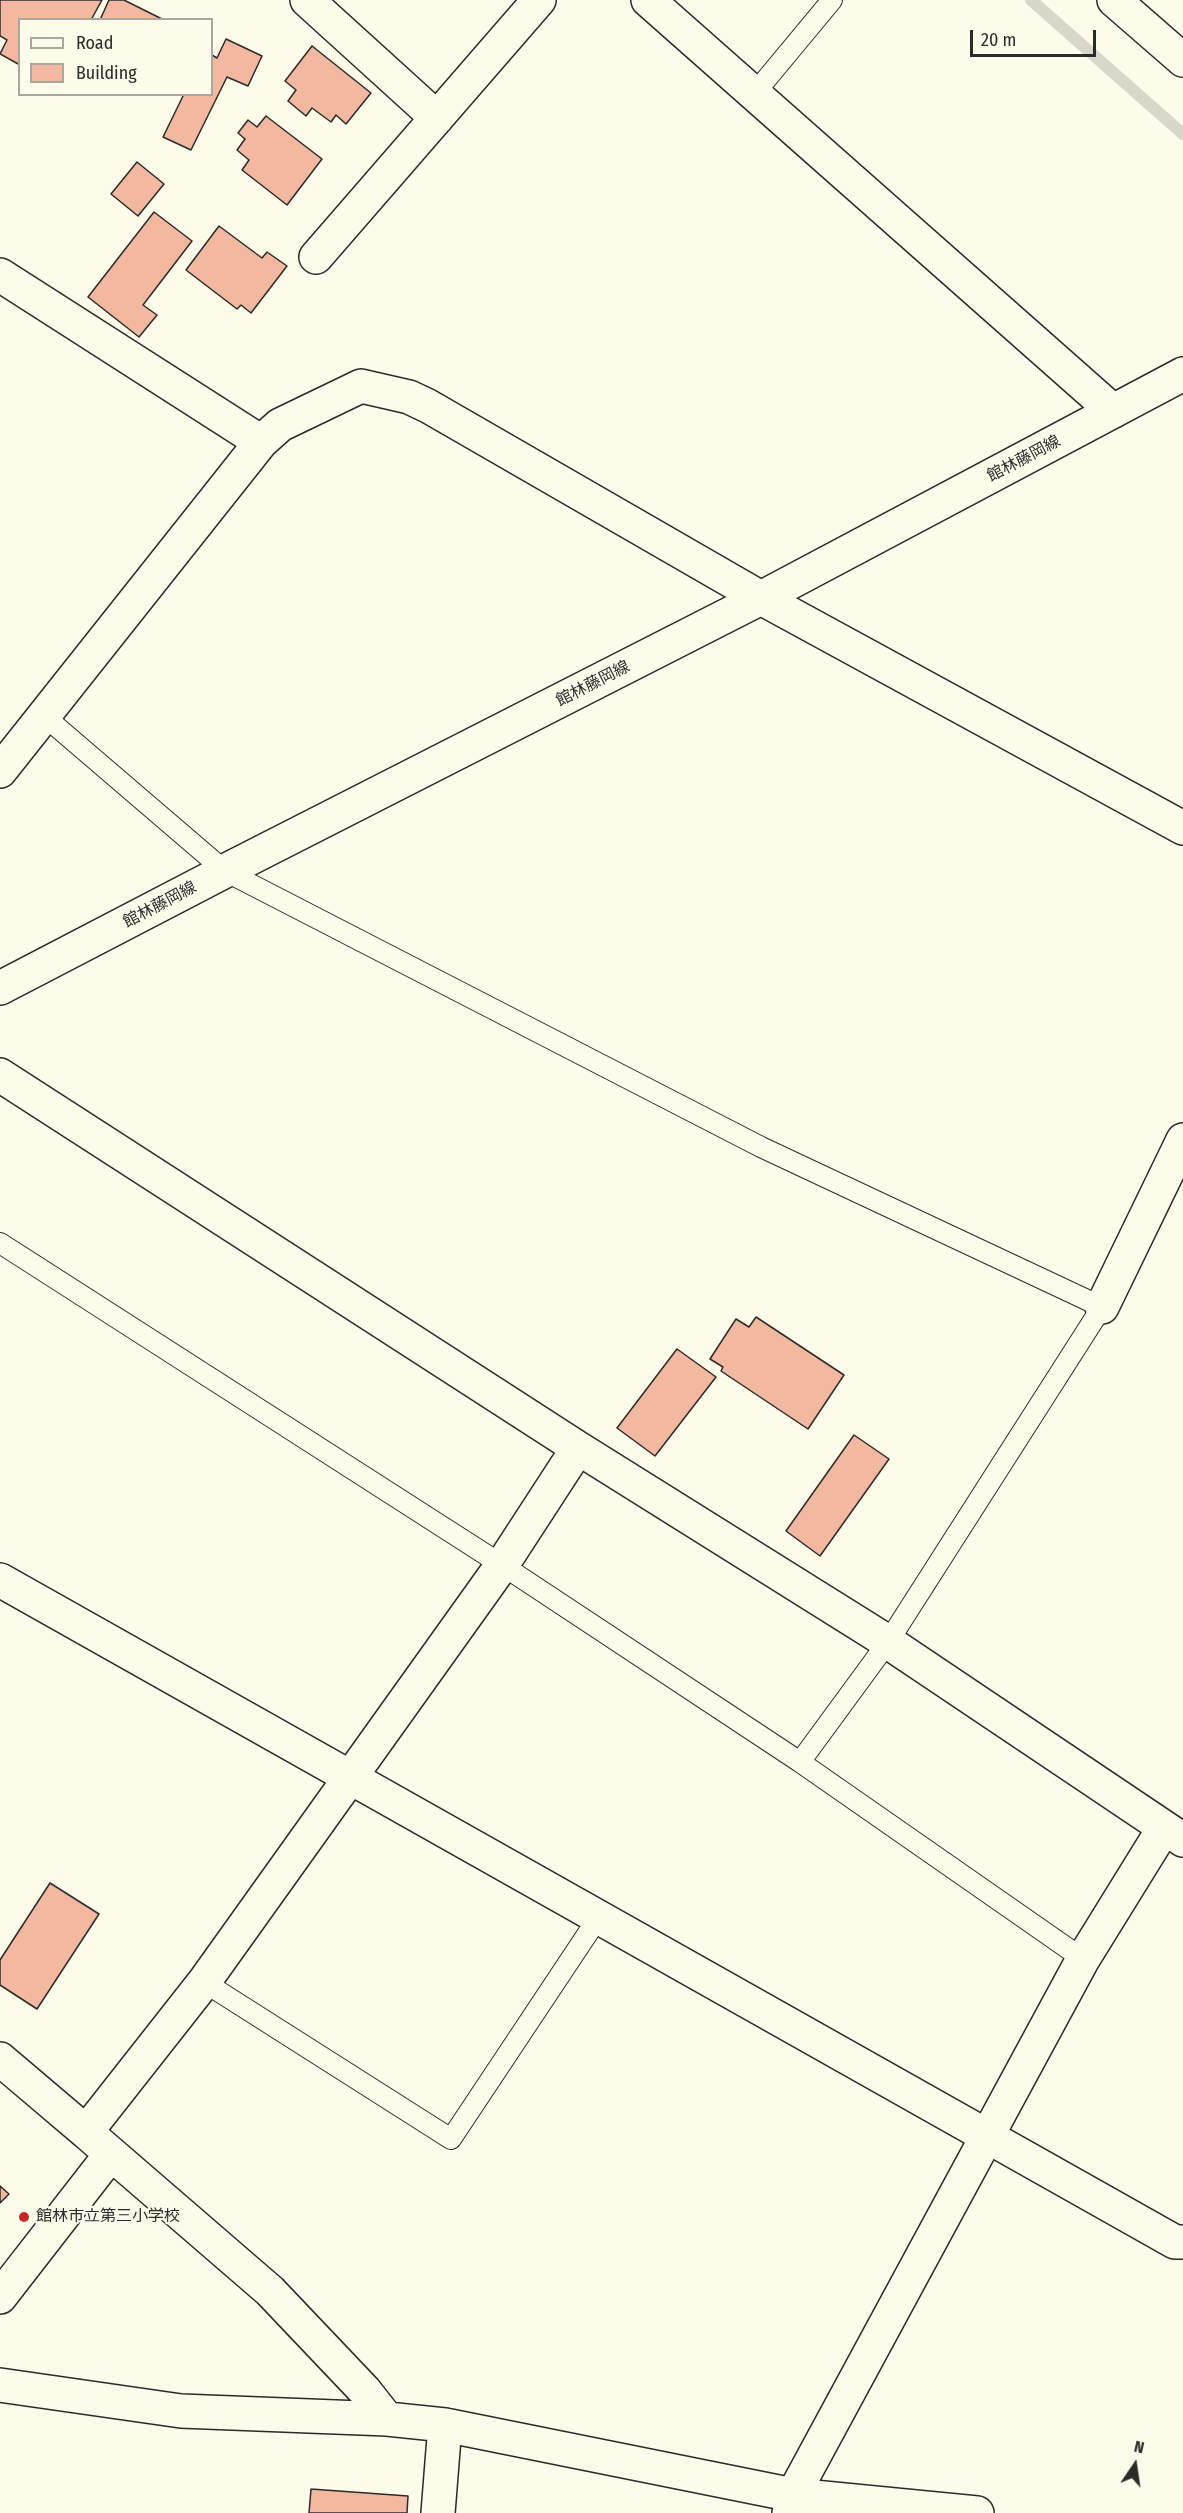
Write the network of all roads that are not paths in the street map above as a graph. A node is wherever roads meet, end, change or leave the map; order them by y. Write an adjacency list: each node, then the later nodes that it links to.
1 (307, 0): 8 (street)
2 (539, 0): 8 (street)
3 (648, 0): 7 (street)
4 (832, 0): 7 (lane)
5 (1114, 0): 6 (street)
6 (1183, 60)
7 (754, 94): 12 (street)
8 (437, 118): 9 (street)
9 (316, 257)
10 (0, 274): 13 (street)
11 (1183, 374): 12 (street, 館林藤岡線)
12 (1113, 411): 14 (street, 館林藤岡線)
13 (261, 442): 14 (street); 15 (street)
14 (761, 598): 17 (street); 18 (street, 館林藤岡線)
15 (43, 715): 16 (street); 18 (lane)
16 (0, 771)
17 (1183, 828)
18 (225, 871): 19 (street, 館林藤岡線); 23 (lane)
19 (0, 988)
20 (0, 1075): 24 (street)
21 (1183, 1140): 23 (street)
22 (0, 1243): 25 (lane)
23 (1102, 1307): 27 (lane)
24 (578, 1448): 25 (street); 27 (street)
25 (502, 1565): 28 (lane); 29 (street)
26 (0, 1580): 29 (street)
27 (888, 1642): 28 (lane); 30 (street)
28 (800, 1762): 32 (lane)
29 (349, 1777): 31 (street); 33 (street)
30 (1174, 1834): 32 (street)
31 (598, 1918): 33 (lane); 36 (street)
32 (1083, 1959): 36 (street)
33 (204, 1982): 35 (street)
34 (0, 2059): 35 (street)
35 (86, 2132): 37 (street)
36 (987, 2135): 38 (street); 43 (street)
37 (111, 2154): 39 (street); 41 (street)
38 (1183, 2242)
39 (0, 2297)
40 (0, 2385): 41 (street)
41 (387, 2419): 42 (street)
42 (446, 2425): 43 (street); 44 (street)
43 (791, 2504): 45 (street)
44 (438, 2513)
45 (977, 2513)

